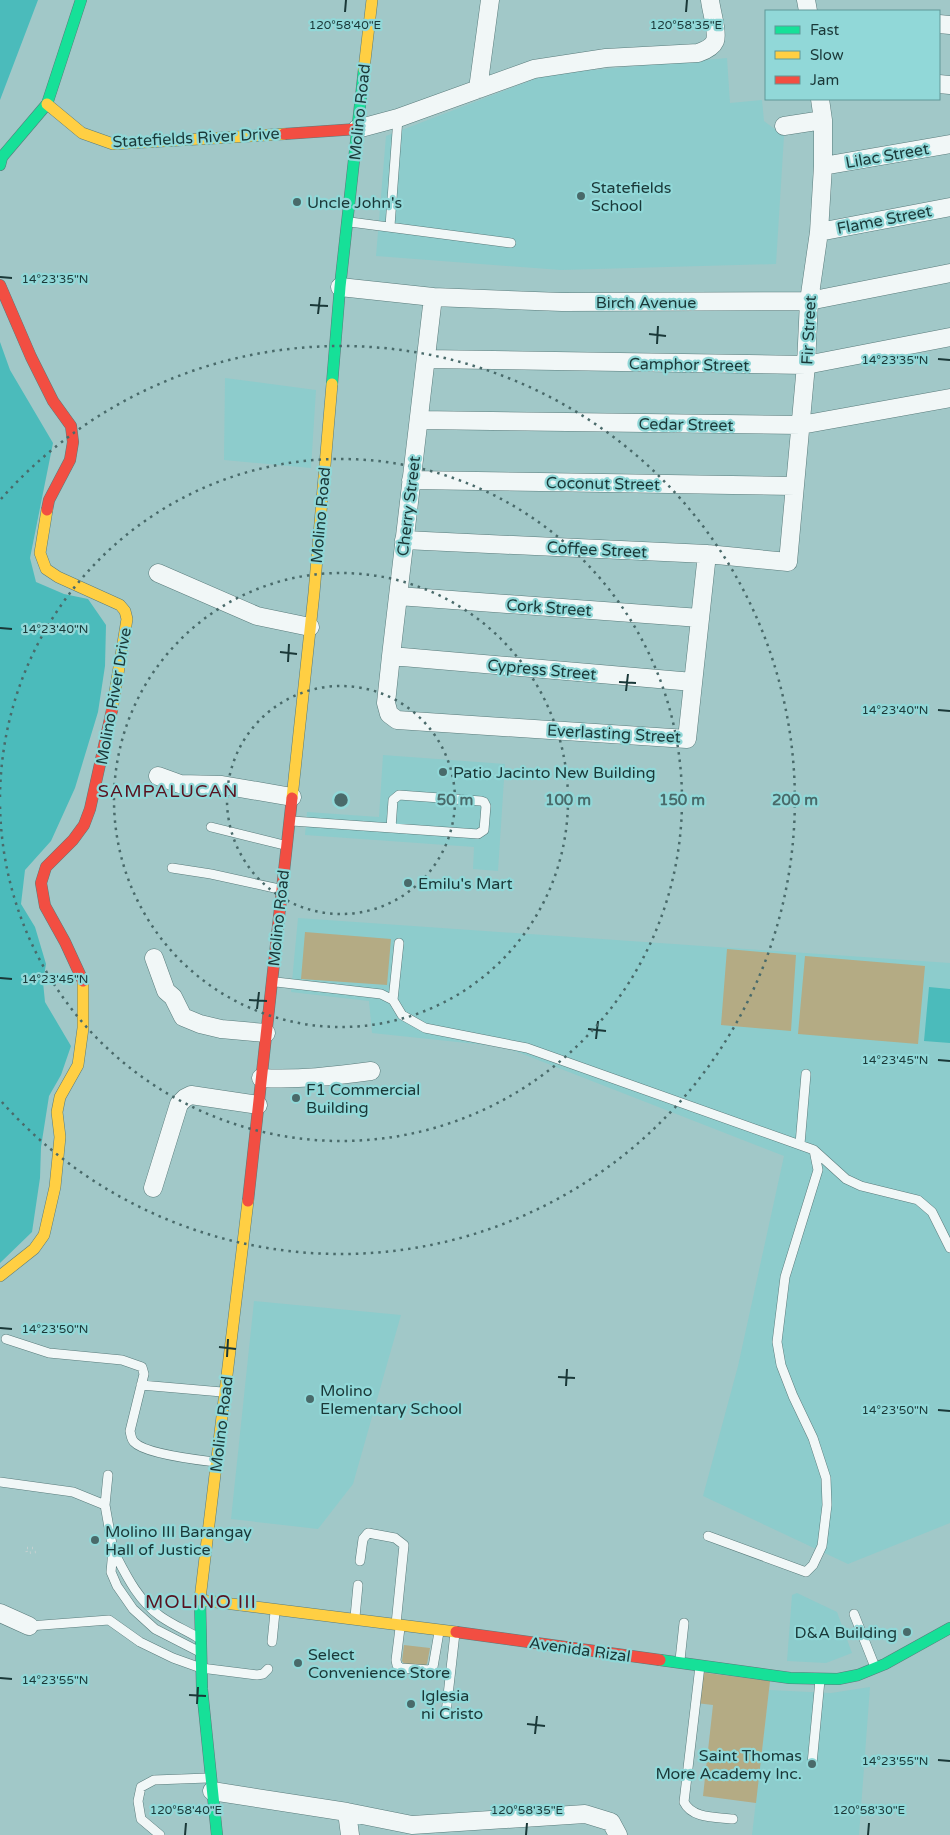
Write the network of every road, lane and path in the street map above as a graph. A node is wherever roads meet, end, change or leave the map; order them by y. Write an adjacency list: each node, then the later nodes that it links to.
1 (81, 0): 7 (main road)
2 (372, 0): 11 (main road, Molino Road)
3 (490, 0): 5 (street)
4 (710, 0): 5 (street)
5 (478, 89): 8 (street)
6 (820, 100): 9 (street, Fir Street)
7 (47, 104): 11 (main road, Statefields River Drive); 13 (main road)
8 (398, 118): 11 (street); 17 (lane)
9 (823, 120): 10 (street); 14 (street, Fir Street)
10 (784, 126)
11 (357, 129): 16 (main road, Molino Road)
12 (950, 144): 14 (street, Lilac Street)
13 (0, 166)
14 (823, 166): 18 (street, Fir Street)
15 (950, 207): 18 (street, Flame Street)
16 (347, 222): 17 (lane); 22 (main road, Molino Road)
17 (390, 226): 19 (lane)
18 (819, 232): 24 (street, Fir Street)
19 (511, 243)
20 (950, 274): 24 (street, Birch Avenue)
21 (0, 284): 64 (main road, Molino River Drive)
22 (340, 287): 23 (street, Birch Avenue); 39 (main road, Molino Road)
23 (433, 297): 24 (street, Birch Avenue); 26 (street, Cherry Street)
24 (809, 301): 27 (street, Fir Street)
25 (950, 337): 27 (street, Camphor Street)
26 (426, 359): 27 (street, Camphor Street); 29 (street, Cherry Street)
27 (806, 365): 30 (street, Fir Street)
28 (950, 398): 30 (street, Cedar Street)
29 (419, 420): 30 (street, Cedar Street); 31 (street, Cherry Street)
30 (801, 425): 32 (street, Fir Street)
31 (411, 480): 32 (street, Coconut Street); 33 (street, Cherry Street)
32 (795, 486): 35 (street, Fir Street)
33 (404, 540): 34 (street, Coffee Street); 37 (street, Cherry Street)
34 (706, 554): 35 (street, Coffee Street); 38 (street, Everlasting Street)
35 (788, 562)
36 (158, 573): 39 (street)
37 (398, 596): 38 (street, Cork Street); 40 (street, Cherry Street)
38 (700, 618): 41 (street, Everlasting Street)
39 (310, 627): 44 (main road, Molino Road)
40 (391, 656): 41 (street, Cypress Street); 42 (street, Cherry Street)
41 (693, 682): 42 (street, Everlasting Street)
42 (388, 714)
43 (158, 776): 44 (street)
44 (292, 797): 45 (main road, Molino Road)
45 (289, 821): 47 (lane); 48 (main road, Molino Road)
46 (211, 827): 48 (lane)
47 (391, 828): 47 (lane)
48 (286, 846): 50 (main road, Molino Road)
49 (172, 868): 50 (lane)
50 (282, 890): 53 (main road, Molino Road)
51 (400, 942): 54 (lane)
52 (154, 958): 55 (street)
53 (272, 982): 54 (lane); 55 (main road, Molino Road)
54 (393, 1000): 60 (lane)
55 (266, 1033): 58 (main road, Molino Road)
56 (371, 1071): 58 (street)
57 (806, 1074): 60 (lane)
58 (261, 1078): 59 (main road, Molino Road)
59 (258, 1105): 62 (street); 67 (main road, Molino Road)
60 (800, 1144): 61 (lane)
61 (814, 1150): 63 (lane); 72 (lane)
62 (153, 1188)
63 (950, 1248)
64 (0, 1276)
65 (6, 1339): 66 (lane)
66 (141, 1385): 67 (lane); 68 (lane)
67 (225, 1392): 68 (main road, Molino Road)
68 (216, 1462): 78 (main road, Molino Road)
69 (108, 1476): 71 (lane)
70 (0, 1482): 71 (lane)
71 (105, 1506): 74 (lane)
72 (708, 1536)
73 (33, 1548): 75 (path)
74 (113, 1550): 89 (lane); 91 (lane)
75 (36, 1552)
76 (360, 1561): 84 (lane)
77 (358, 1585): 82 (lane)
78 (200, 1600): 79 (main road, Avenida Rizal); 89 (main road, Molino Road)
79 (276, 1609): 82 (main road, Avenida Rizal); 90 (lane)
80 (0, 1613): 85 (street)
81 (854, 1614): 95 (lane)
82 (355, 1620): 84 (main road, Avenida Rizal)
83 (684, 1623): 92 (lane)
84 (398, 1625): 87 (main road, Avenida Rizal); 87 (lane)
85 (29, 1626): 94 (lane)
86 (950, 1628): 95 (main road, Avenida Rizal)
87 (439, 1631): 88 (main road, Avenida Rizal)
88 (455, 1633): 92 (main road, Avenida Rizal); 98 (lane)
89 (200, 1638): 91 (main road, Molino Road)
90 (272, 1642)
91 (200, 1652): 94 (main road, Molino Road)
92 (680, 1663): 93 (main road, Avenida Rizal)
93 (700, 1665): 97 (main road, Avenida Rizal); 102 (lane)
94 (201, 1668): 96 (lane); 100 (main road, Molino Road)
95 (875, 1668): 97 (main road, Avenida Rizal)
96 (268, 1669)
97 (820, 1680): 99 (lane)
98 (446, 1713)
99 (812, 1764)
100 (212, 1784): 101 (street); 104 (lane); 105 (main road, Molino Road)
101 (347, 1812): 103 (street); 106 (street)
102 (733, 1819)
103 (614, 1829)
104 (160, 1835)
105 (217, 1835)
106 (350, 1835)

